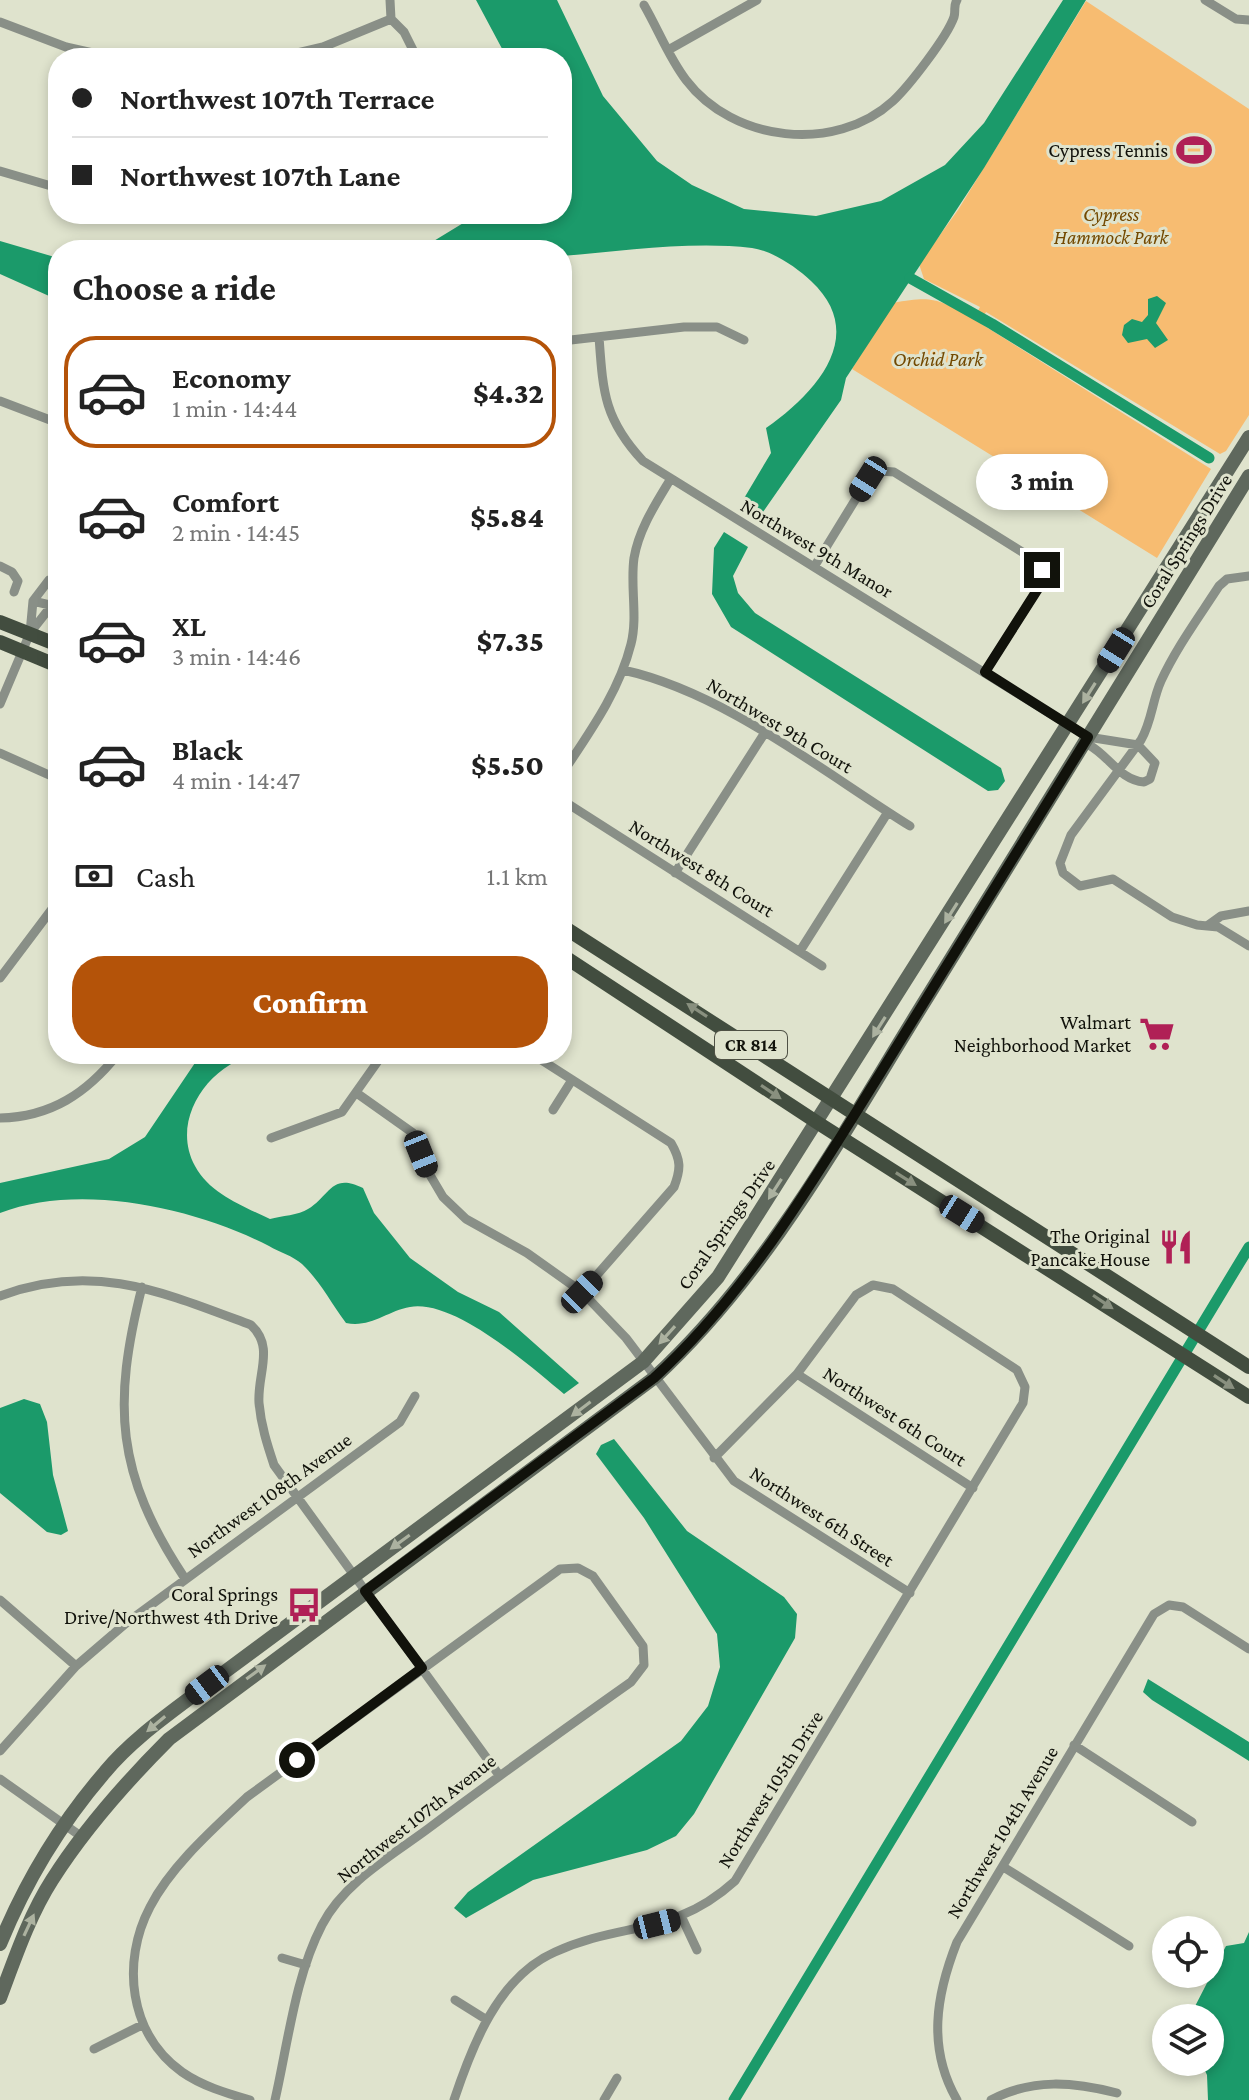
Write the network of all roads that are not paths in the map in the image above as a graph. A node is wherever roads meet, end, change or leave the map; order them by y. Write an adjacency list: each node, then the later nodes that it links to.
1 (390, 0): 6 (street)
2 (757, 0): 12 (street)
3 (1205, 0): 7 (street)
4 (954, 1): 12 (street)
5 (644, 5): 12 (street)
6 (391, 19): 10 (street); 11 (street)
7 (1249, 20)
8 (0, 22): 9 (street)
9 (70, 48)
10 (315, 48)
11 (412, 48)
12 (670, 49)
13 (0, 171): 14 (street)
14 (48, 185)
15 (599, 337): 16 (street); 17 (street); 22 (street, Northwest 9th Manor)
16 (572, 340)
17 (744, 340)
18 (0, 401): 19 (street)
19 (48, 419)
20 (1249, 437): 40 (main road, Coral Springs Drive, one-way to 40)
21 (1249, 476): 42 (main road, Coral Springs Drive)
22 (670, 480): 24 (street, Northwest 9th Manor); 37 (street)
23 (0, 566): 27 (street)
24 (814, 567): 38 (street, Northwest 9th Manor); 38 (street)
25 (1249, 576): 43 (street)
26 (48, 581): 28 (street)
27 (14, 592)
28 (33, 601): 29 (street); 32 (street)
29 (48, 604)
30 (48, 614): 32 (street)
31 (0, 622): 32 (main road)
32 (30, 633): 33 (main road); 35 (street)
33 (48, 641)
34 (0, 642): 35 (main road)
35 (23, 650): 36 (main road); 39 (street)
36 (48, 661)
37 (623, 670): 41 (street, Northwest 9th Court); 45 (street)
38 (985, 672): 40 (street, Northwest 9th Manor)
39 (0, 704)
40 (1069, 725): 42 (street, Northwest 9th Manor); 66 (main road, Coral Springs Drive, one-way to 66)
41 (764, 734): 49 (street, Northwest 9th Court); 51 (street)
42 (1088, 737): 43 (street); 46 (street); 68 (main road, Coral Springs Drive)
43 (1138, 745): 46 (street); 46 (street)
44 (0, 753): 47 (street)
45 (572, 759)
46 (1118, 770): 54 (street)
47 (48, 775)
48 (572, 806): 51 (street, Northwest 8th Court)
49 (888, 812): 50 (street, Northwest 9th Court); 57 (street)
50 (910, 826)
51 (675, 873): 57 (street, Northwest 8th Court)
52 (1249, 911): 54 (street)
53 (48, 914): 60 (street)
54 (1207, 926): 56 (street)
55 (572, 932): 66 (main road, CR 814, one-way to 55)
56 (1249, 946)
57 (800, 951): 59 (street, Northwest 8th Court)
58 (572, 962): 70 (main road, CR 814, one-way to 70)
59 (822, 966)
60 (0, 978)
61 (110, 1064): 69 (street)
62 (377, 1064): 65 (street)
63 (547, 1064): 64 (street)
64 (572, 1080): 67 (street); 74 (street)
65 (358, 1094): 71 (street); 74 (street, Northwest 6th Street)
66 (834, 1098): 68 (main road, CR 814); 70 (main road, Coral Springs Drive)
67 (553, 1110)
68 (855, 1113): 72 (main road, Coral Springs Drive); 77 (main road, CR 814)
69 (0, 1118)
70 (818, 1123): 72 (main road, CR 814); 76 (main road, Coral Springs Drive, one-way to 76)
71 (271, 1138)
72 (840, 1138): 79 (main road, Coral Springs Drive); 81 (main road, CR 814, one-way to 81)
73 (142, 1287): 75 (street); 84 (street); 86 (street)
74 (582, 1292): 76 (street, Northwest 6th Street)
75 (0, 1296)
76 (643, 1362): 79 (street, Northwest 6th Street); 85 (main road, Coral Springs Drive, one-way to 85)
77 (1249, 1367)
78 (797, 1374): 82 (street); 83 (street, Northwest 6th Court); 83 (street, Northwest 105th Drive)
79 (654, 1378): 82 (street, Northwest 6th Street); 87 (main road, Coral Springs Drive)
80 (415, 1396): 84 (street, Northwest 108th Avenue)
81 (1249, 1397)
82 (714, 1458): 88 (street, Northwest 6th Street)
83 (973, 1488): 88 (street, Northwest 105th Drive)
84 (297, 1498): 85 (street); 86 (street, Northwest 108th Avenue)
85 (353, 1576): 87 (street); 98 (main road, Coral Springs Drive, one-way to 98)
86 (184, 1577): 91 (street, Northwest 108th Avenue)
87 (365, 1591): 92 (street); 99 (main road, Coral Springs Drive, one-way to 87)
88 (910, 1593): 101 (street, Northwest 105th Drive)
89 (0, 1600): 91 (street)
90 (1249, 1649): 93 (street, Northwest 104th Avenue)
91 (76, 1666): 94 (street, Northwest 108th Avenue)
92 (422, 1668): 95 (street); 95 (street, Northwest 107th Avenue); 110 (street)
93 (1074, 1745): 97 (street); 100 (street, Northwest 104th Avenue)
94 (0, 1751)
95 (499, 1775): 106 (street, Northwest 107th Avenue)
96 (0, 1779): 98 (street)
97 (1192, 1822)
98 (64, 1825): 99 (street); 102 (main road, Coral Springs Drive)
99 (82, 1837): 107 (main road, Coral Springs Drive, one-way to 99)
100 (1005, 1868): 103 (street); 118 (street, Northwest 104th Avenue)
101 (682, 1918): 104 (street); 109 (street, Northwest 105th Drive)
102 (0, 1944)
103 (1129, 1946)
104 (697, 1950)
105 (282, 1958): 106 (street)
106 (306, 1965): 115 (street, Northwest 107th Avenue)
107 (0, 1998)
108 (455, 2000): 109 (street)
109 (487, 2020): 116 (street, Northwest 105th Drive)
110 (142, 2025): 111 (street); 114 (street)
111 (94, 2049)
112 (617, 2078): 117 (street)
113 (1117, 2093): 119 (street)
114 (250, 2100)
115 (275, 2100)
116 (454, 2100)
117 (604, 2100)
118 (957, 2100)
119 (991, 2100)

